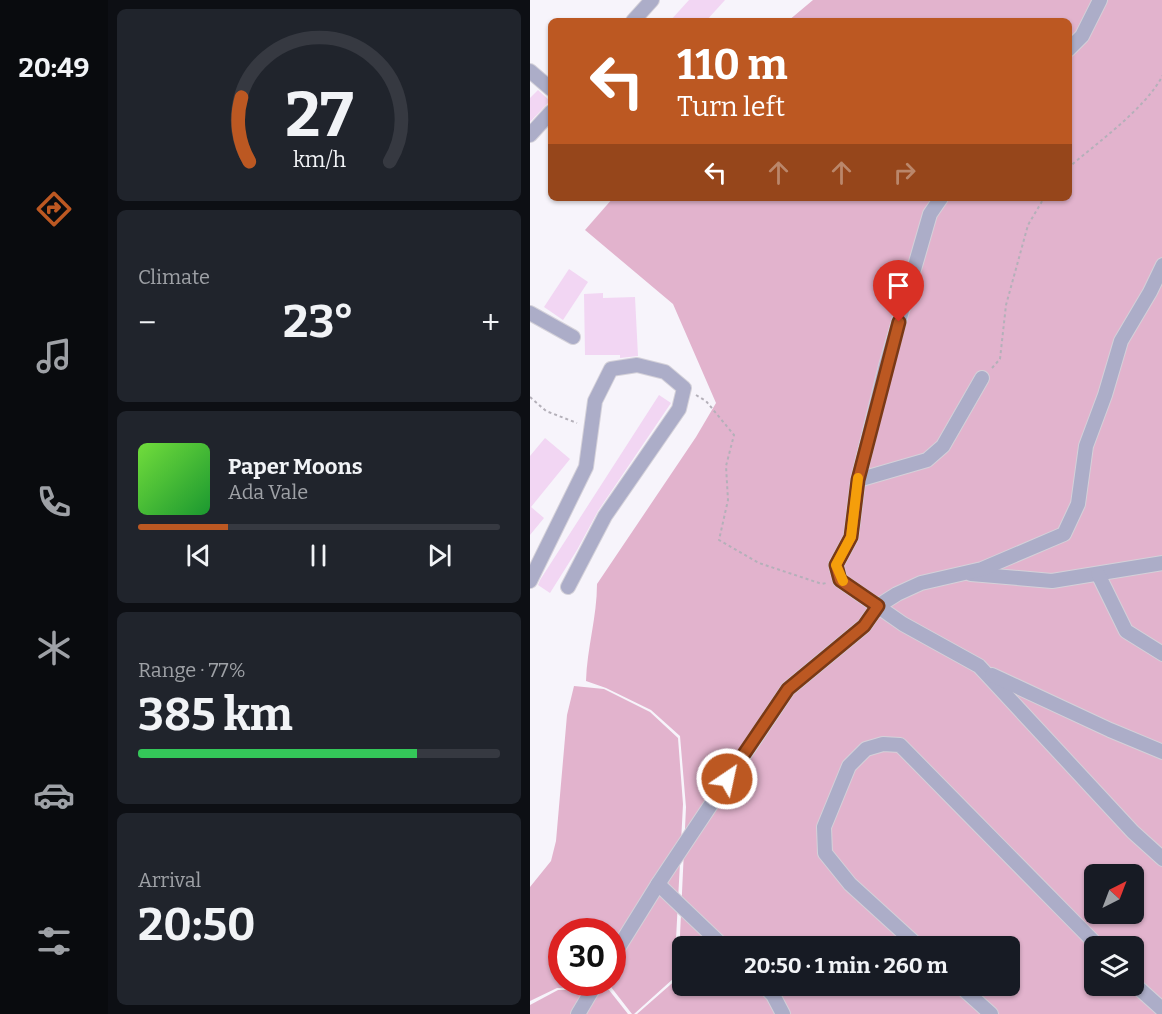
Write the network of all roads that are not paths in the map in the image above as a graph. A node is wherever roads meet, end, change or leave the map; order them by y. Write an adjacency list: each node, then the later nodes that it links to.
1 (652, 0): 3 (street)
2 (1100, 0): 4 (street)
3 (636, 18)
4 (1072, 46)
5 (530, 71): 6 (street)
6 (548, 86)
7 (548, 115): 8 (street)
8 (530, 135)
9 (939, 201): 14 (street)
10 (1163, 265): 16 (street)
11 (530, 313): 12 (street)
12 (573, 337)
13 (982, 378): 14 (street)
14 (858, 480): 20 (street)
15 (1163, 562): 17 (street)
16 (961, 574): 17 (street); 20 (street)
17 (1098, 574): 21 (street)
18 (530, 581): 19 (street)
19 (568, 587)
20 (876, 604): 22 (street); 25 (street)
21 (1163, 654)
22 (984, 671): 23 (street); 24 (street)
23 (1163, 752)
24 (1163, 859)
25 (658, 884): 26 (street); 27 (street)
26 (626, 935)
27 (712, 936)
28 (907, 936): 29 (street)
29 (1088, 936)
30 (1144, 993): 34 (street)
31 (589, 996): 35 (street)
32 (774, 996): 36 (street)
33 (971, 996): 37 (street)
34 (1163, 1010)
35 (578, 1014)
36 (783, 1014)
37 (991, 1014)

